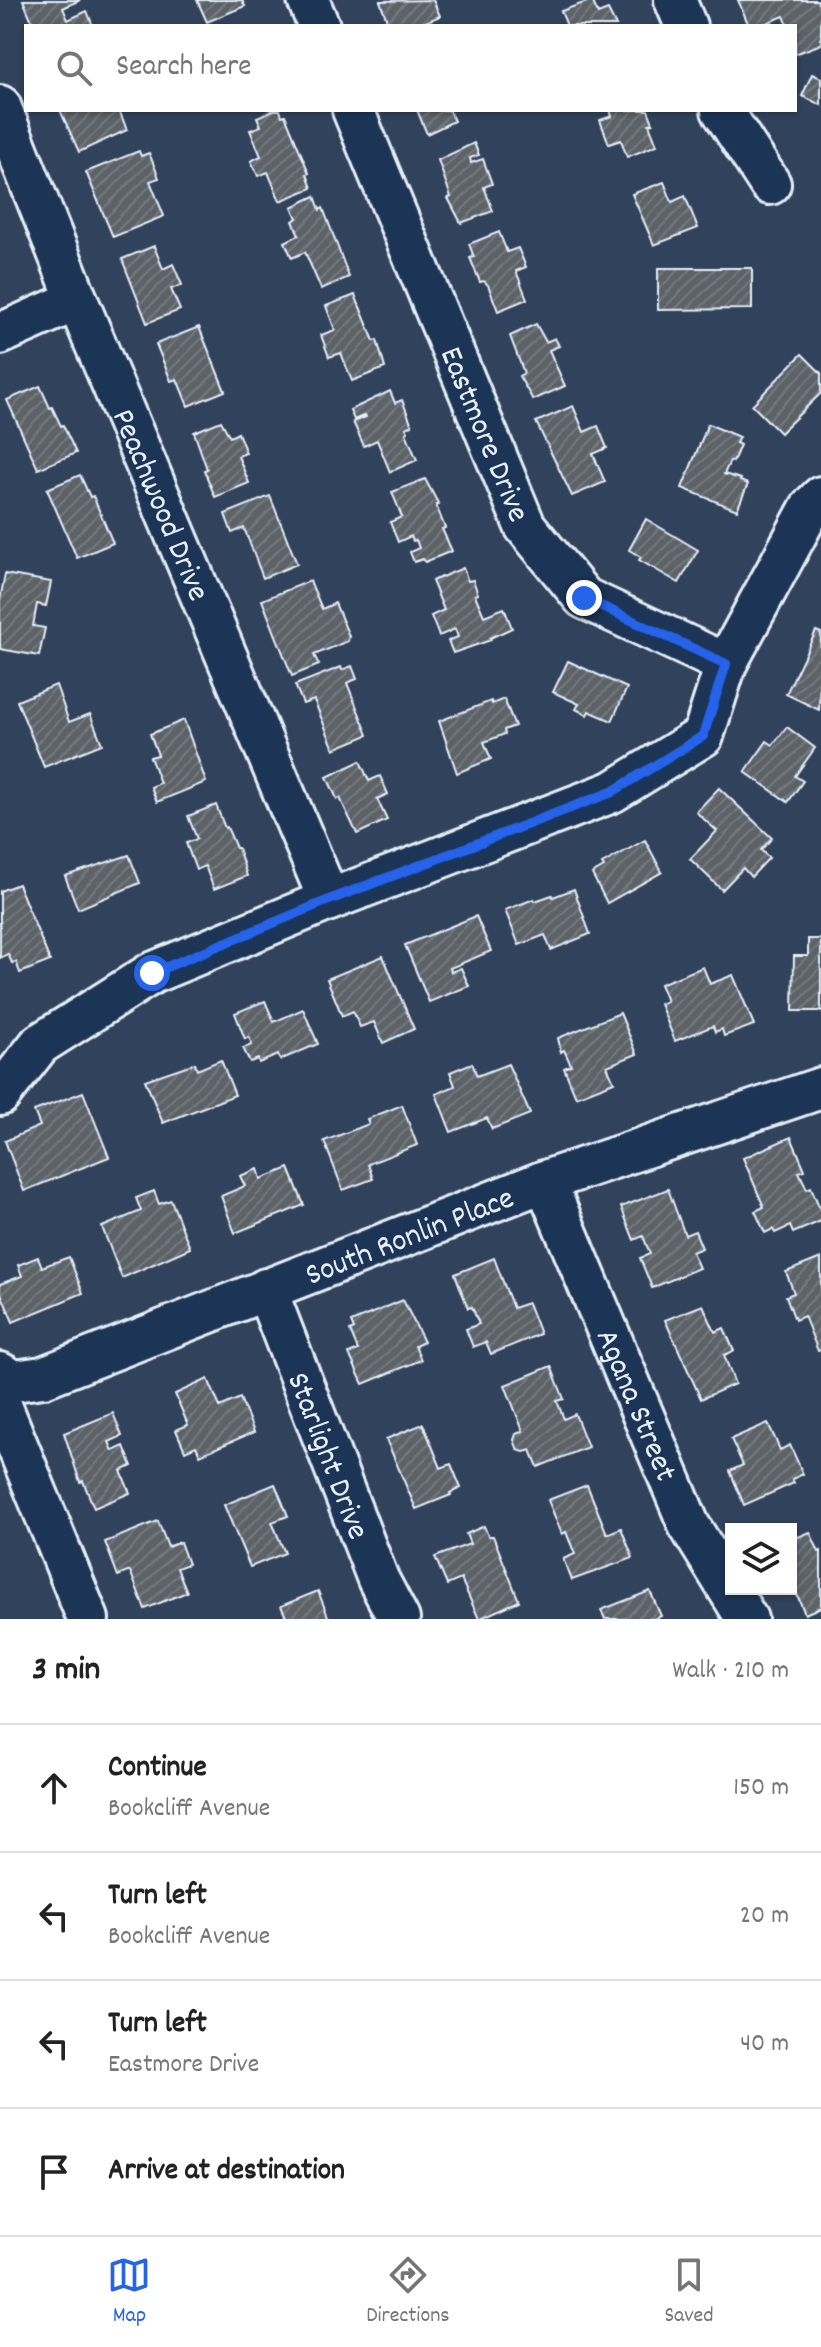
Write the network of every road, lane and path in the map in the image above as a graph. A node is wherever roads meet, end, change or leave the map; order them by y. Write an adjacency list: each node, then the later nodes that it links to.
1 (308, 0): 3 (street)
2 (675, 0): 4 (street)
3 (318, 24)
4 (685, 24)
5 (0, 106): 9 (street, Peachwood Drive)
6 (354, 112): 12 (street, Eastmore Drive)
7 (723, 112): 8 (street)
8 (770, 184)
9 (77, 300): 10 (street); 13 (street, Peachwood Drive)
10 (0, 334)
11 (821, 497): 12 (street)
12 (726, 664): 13 (street)
13 (329, 900): 15 (street)
14 (821, 1088): 16 (street, South Ronlin Place)
15 (0, 1095)
16 (545, 1181): 17 (street, South Ronlin Place); 22 (street, Agana Street)
17 (266, 1289): 18 (street, South Ronlin Place); 21 (street, Starlight Drive)
18 (0, 1373)
19 (0, 1403): 20 (street)
20 (88, 1619)
21 (399, 1619)
22 (747, 1619)

